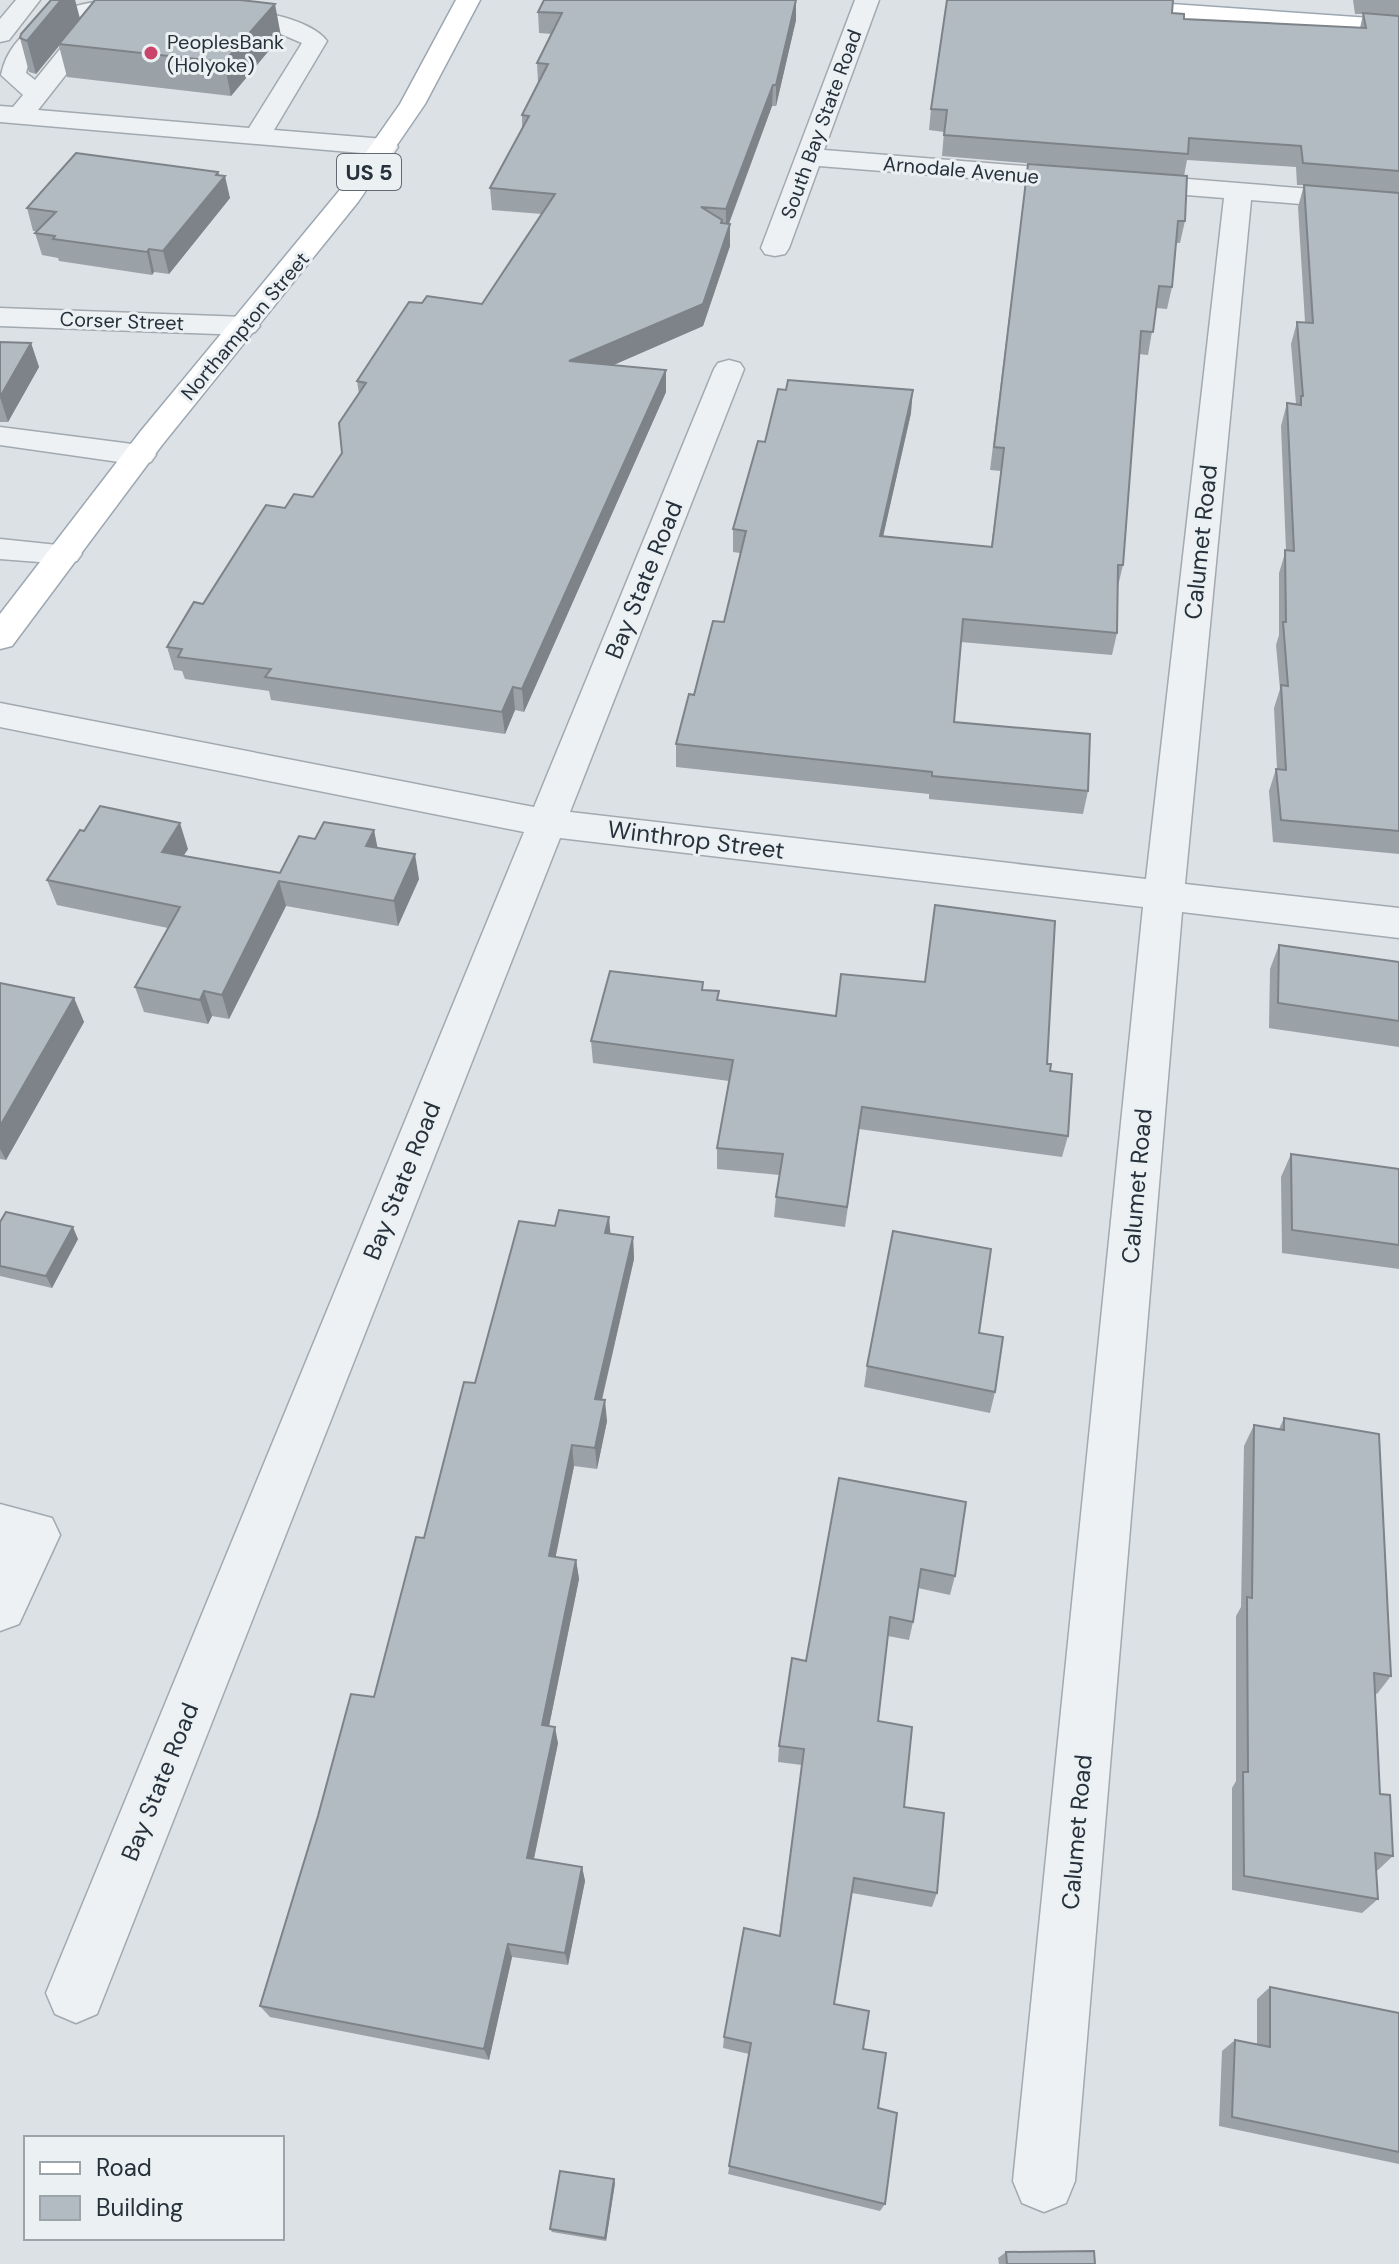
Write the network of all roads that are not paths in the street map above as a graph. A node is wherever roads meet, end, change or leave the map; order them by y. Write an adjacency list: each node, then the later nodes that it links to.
1 (28, 0): 11 (street)
2 (468, 0): 15 (main road, Northampton Street / US 5)
3 (867, 0): 16 (street, South Bay State Road)
4 (1012, 0): 10 (main road)
5 (1338, 0): 6 (main road)
6 (1399, 4)
7 (105, 9): 8 (street); 12 (street); 12 (street)
8 (168, 13)
9 (200, 16): 14 (street)
10 (1399, 27)
11 (0, 35)
12 (37, 94): 13 (street)
13 (10, 115): 14 (street)
14 (257, 136): 15 (street)
15 (385, 147): 21 (main road, Northampton Street / US 5)
16 (810, 157): 17 (street, Arnodale Avenue); 19 (street, South Bay State Road)
17 (1238, 193): 18 (street, Arnodale Avenue); 30 (street, Calumet Road)
18 (1399, 204)
19 (775, 248)
20 (0, 317): 21 (street, Corser Street)
21 (245, 326): 24 (main road, Northampton Street / US 5)
22 (729, 369): 29 (street, Bay State Road)
23 (0, 436): 24 (street)
24 (140, 455): 26 (main road, Northampton Street / US 5)
25 (0, 549): 26 (street)
26 (65, 554): 27 (main road, Northampton Street / US 5)
27 (0, 638)
28 (0, 715): 29 (street, Winthrop Street)
29 (546, 823): 30 (street, Winthrop Street); 34 (street, Bay State Road)
30 (1164, 894): 31 (street, Winthrop Street); 35 (street, Calumet Road)
31 (1399, 923)
32 (0, 1528): 33 (street)
33 (0, 1606)
34 (76, 1993)
35 (1044, 2181)

